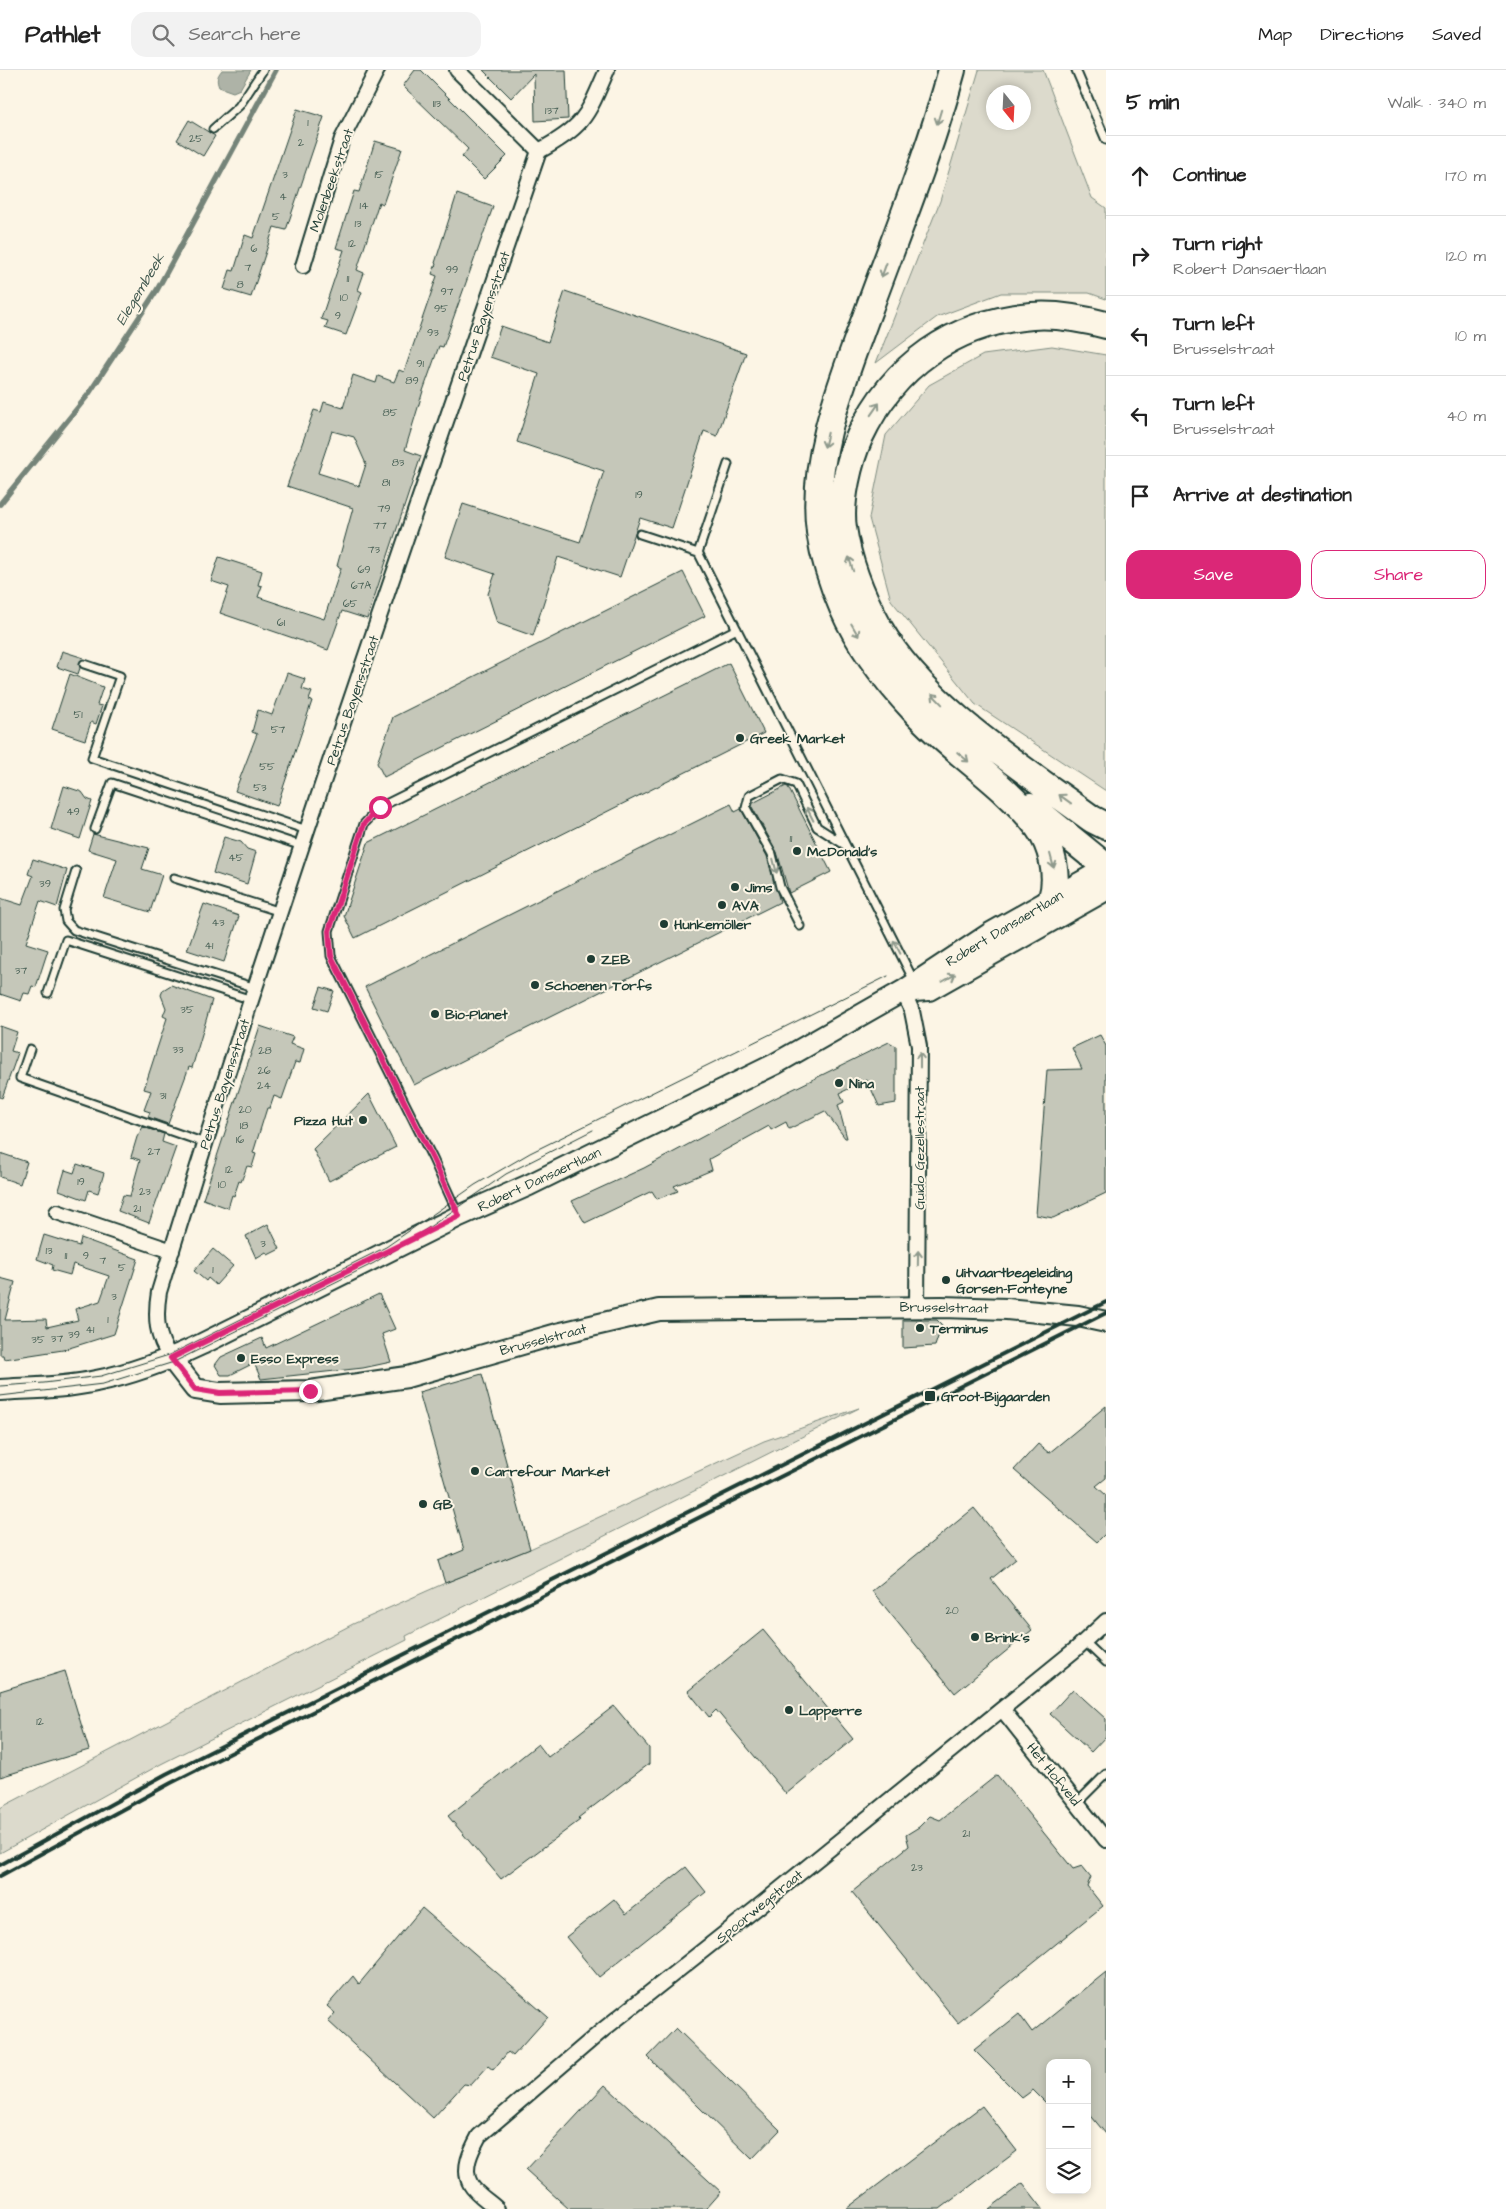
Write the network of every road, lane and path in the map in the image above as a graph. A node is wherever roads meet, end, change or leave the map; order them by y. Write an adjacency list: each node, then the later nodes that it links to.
1 (263, 70): 7 (lane)
2 (377, 70): 10 (street, Molenbeekstraat)
3 (456, 70): 9 (street)
4 (607, 70): 9 (street)
5 (952, 70): 17 (highway, one-way to 17)
6 (1076, 70): 8 (lane)
7 (213, 129)
8 (1106, 140)
9 (539, 151): 20 (street, Petrus Bayensstraat)
10 (303, 266)
11 (1106, 325): 18 (highway, one-way to 11)
12 (728, 464): 14 (lane)
13 (640, 534): 14 (lane)
14 (698, 552): 15 (lane)
15 (737, 629): 21 (lane); 36 (lane)
16 (84, 664): 20 (lane)
17 (1006, 793): 23 (highway); 27 (highway, one-way to 27)
18 (1106, 826)
19 (95, 829): 22 (lane)
20 (307, 830): 22 (street, Petrus Bayensstraat)
21 (845, 845): 29 (lane, one-way to 29); 30 (lane, one-way to 21)
22 (302, 846): 28 (street, Petrus Bayensstraat)
23 (1106, 868): 27 (street, Robert Dansaertlaan)
24 (76, 871): 32 (lane)
25 (174, 878): 28 (lane)
26 (1106, 890): 30 (street, Robert Dansaertlaan, one-way to 26)
27 (1052, 898): 30 (street, Robert Dansaertlaan)
28 (281, 912): 32 (street, Petrus Bayensstraat)
29 (800, 926)
30 (912, 989): 36 (street, Robert Dansaertlaan); 38 (street, Guido Gezellestraat, one-way to 30)
31 (48, 993): 32 (lane)
32 (254, 994): 34 (street, Petrus Bayensstraat)
33 (30, 1049): 34 (lane)
34 (205, 1144): 37 (street, Petrus Bayensstraat)
35 (57, 1212): 37 (street)
36 (459, 1216): 40 (street, Robert Dansaertlaan)
37 (172, 1250): 40 (street, Petrus Bayensstraat)
38 (917, 1306): 39 (street, Brusselstraat); 40 (street, Brusselstraat)
39 (1106, 1322)
40 (171, 1358): 41 (street)
41 (0, 1390)
42 (1106, 1621): 43 (street, Spoorwegstraat)
43 (1084, 1641): 44 (lane); 45 (street, Spoorwegstraat)
44 (1106, 1662)
45 (1002, 1709): 47 (street, Het Hofveld); 49 (street, Spoorwegstraat)
46 (1106, 1774): 47 (lane)
47 (1076, 1803): 48 (street, Het Hofveld)
48 (1106, 1840)
49 (497, 2209)

